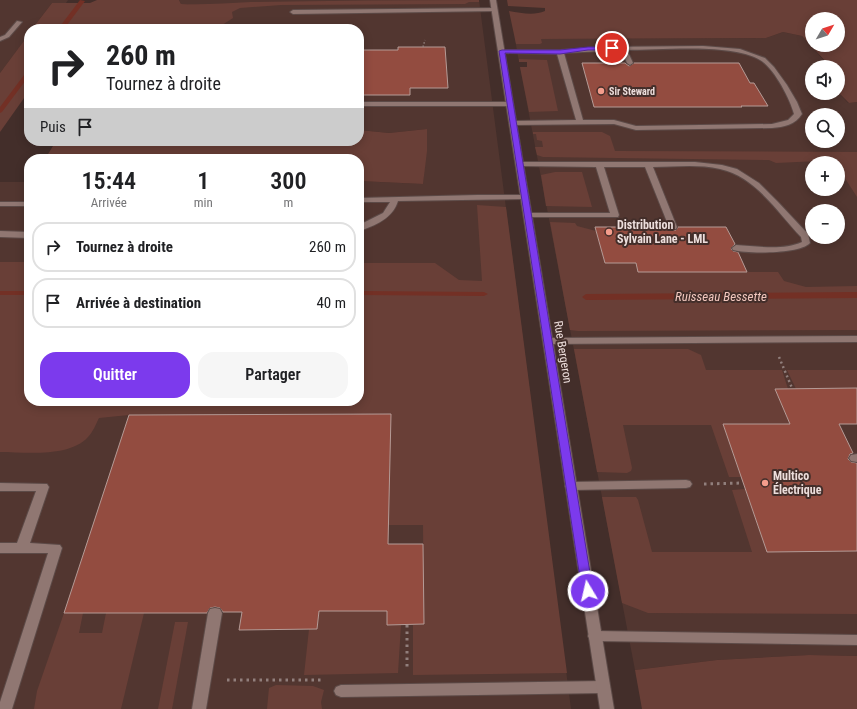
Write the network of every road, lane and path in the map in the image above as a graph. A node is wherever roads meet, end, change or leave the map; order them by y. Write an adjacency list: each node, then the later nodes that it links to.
1 (493, 0): 2 (street, Rue Bergeron)
2 (495, 10): 3 (street); 9 (street, Rue Bergeron)
3 (293, 12)
4 (19, 22): 5 (street)
5 (0, 39)
6 (425, 40): 7 (path)
7 (423, 47)
8 (624, 48): 10 (street); 11 (street); 15 (street)
9 (502, 51): 10 (street); 13 (street, Rue Bergeron)
10 (560, 52): 15 (street)
11 (630, 63)
12 (364, 104): 13 (street)
13 (510, 104): 14 (street, Rue Bergeron)
14 (513, 122): 15 (street); 16 (street, Rue Bergeron)
15 (580, 122)
16 (520, 164): 17 (street); 19 (street, Rue Bergeron)
17 (599, 165): 18 (street); 24 (street)
18 (648, 165): 26 (street); 29 (street)
19 (525, 197): 20 (street); 24 (street, Rue Bergeron)
20 (395, 199): 21 (street); 25 (street)
21 (364, 200)
22 (0, 204): 23 (street)
23 (24, 204)
24 (528, 215): 31 (street, Rue Bergeron)
25 (364, 226)
26 (673, 227)
27 (0, 234): 28 (street)
28 (24, 235)
29 (736, 248)
30 (857, 339): 31 (street)
31 (549, 341): 36 (street, Rue Bergeron)
32 (785, 371): 33 (path)
33 (792, 388)
34 (743, 482): 35 (path)
35 (686, 484): 36 (street)
36 (571, 486): 42 (street, Rue Bergeron)
37 (0, 488): 39 (street)
38 (0, 548): 39 (street)
39 (22, 548): 48 (street)
40 (215, 613): 45 (street)
41 (407, 625): 44 (path)
42 (595, 636): 43 (street); 46 (street, Rue Bergeron)
43 (857, 640)
44 (407, 675)
45 (203, 680): 47 (path); 49 (street)
46 (603, 687): 47 (street); 50 (street, Rue Bergeron)
47 (342, 691)
48 (4, 709)
49 (199, 709)
50 (606, 709)

